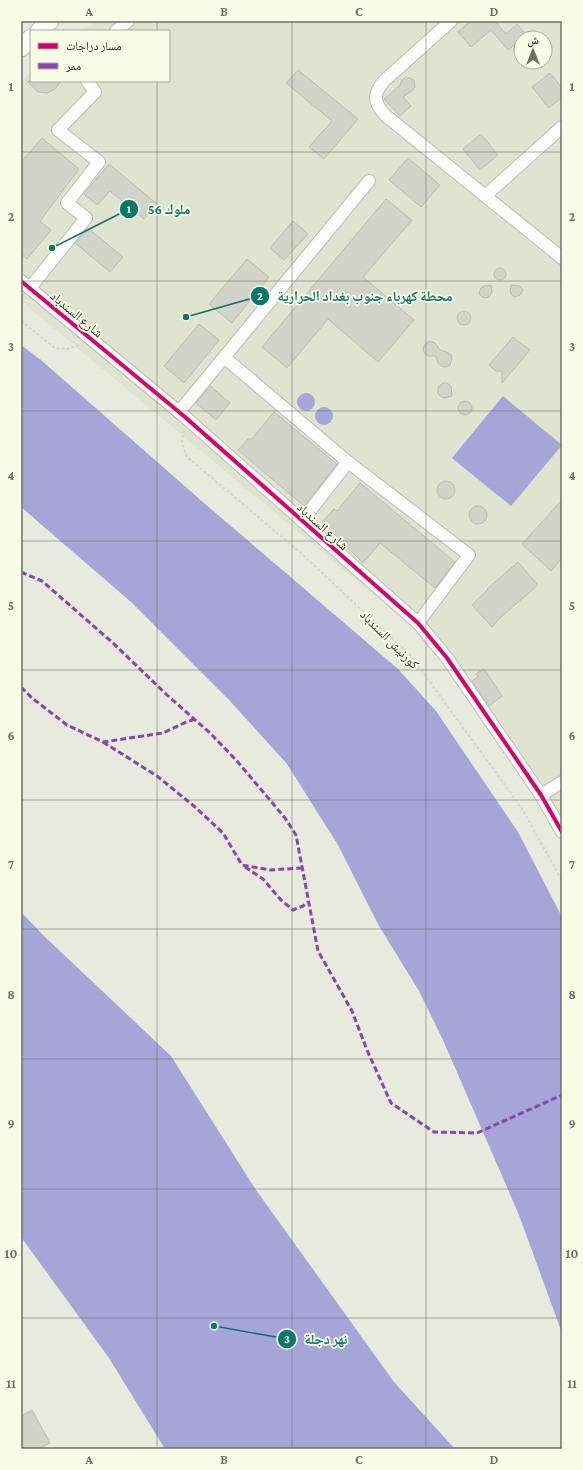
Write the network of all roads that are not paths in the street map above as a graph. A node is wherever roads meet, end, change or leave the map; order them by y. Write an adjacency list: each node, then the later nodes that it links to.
1 (50, 21): 4 (highway)
2 (128, 21): 5 (street)
3 (451, 21): 11 (street)
4 (40, 30)
5 (117, 30)
6 (30, 39): 7 (highway)
7 (21, 48)
8 (88, 82): 13 (street)
9 (562, 126): 11 (street)
10 (369, 181): 14 (street)
11 (485, 196): 12 (street)
12 (562, 258)
13 (25, 284): 15 (street, شارع السندباد)
14 (225, 358): 15 (street); 16 (street)
15 (182, 415): 17 (street, شارع السندباد)
16 (348, 462): 17 (street); 18 (street)
17 (302, 521): 18 (street, شارع السندباد)
18 (418, 623): 20 (street, شارع السندباد)
19 (562, 782): 20 (street)
20 (541, 795): 21 (street, شارع السندباد)
21 (562, 832)

